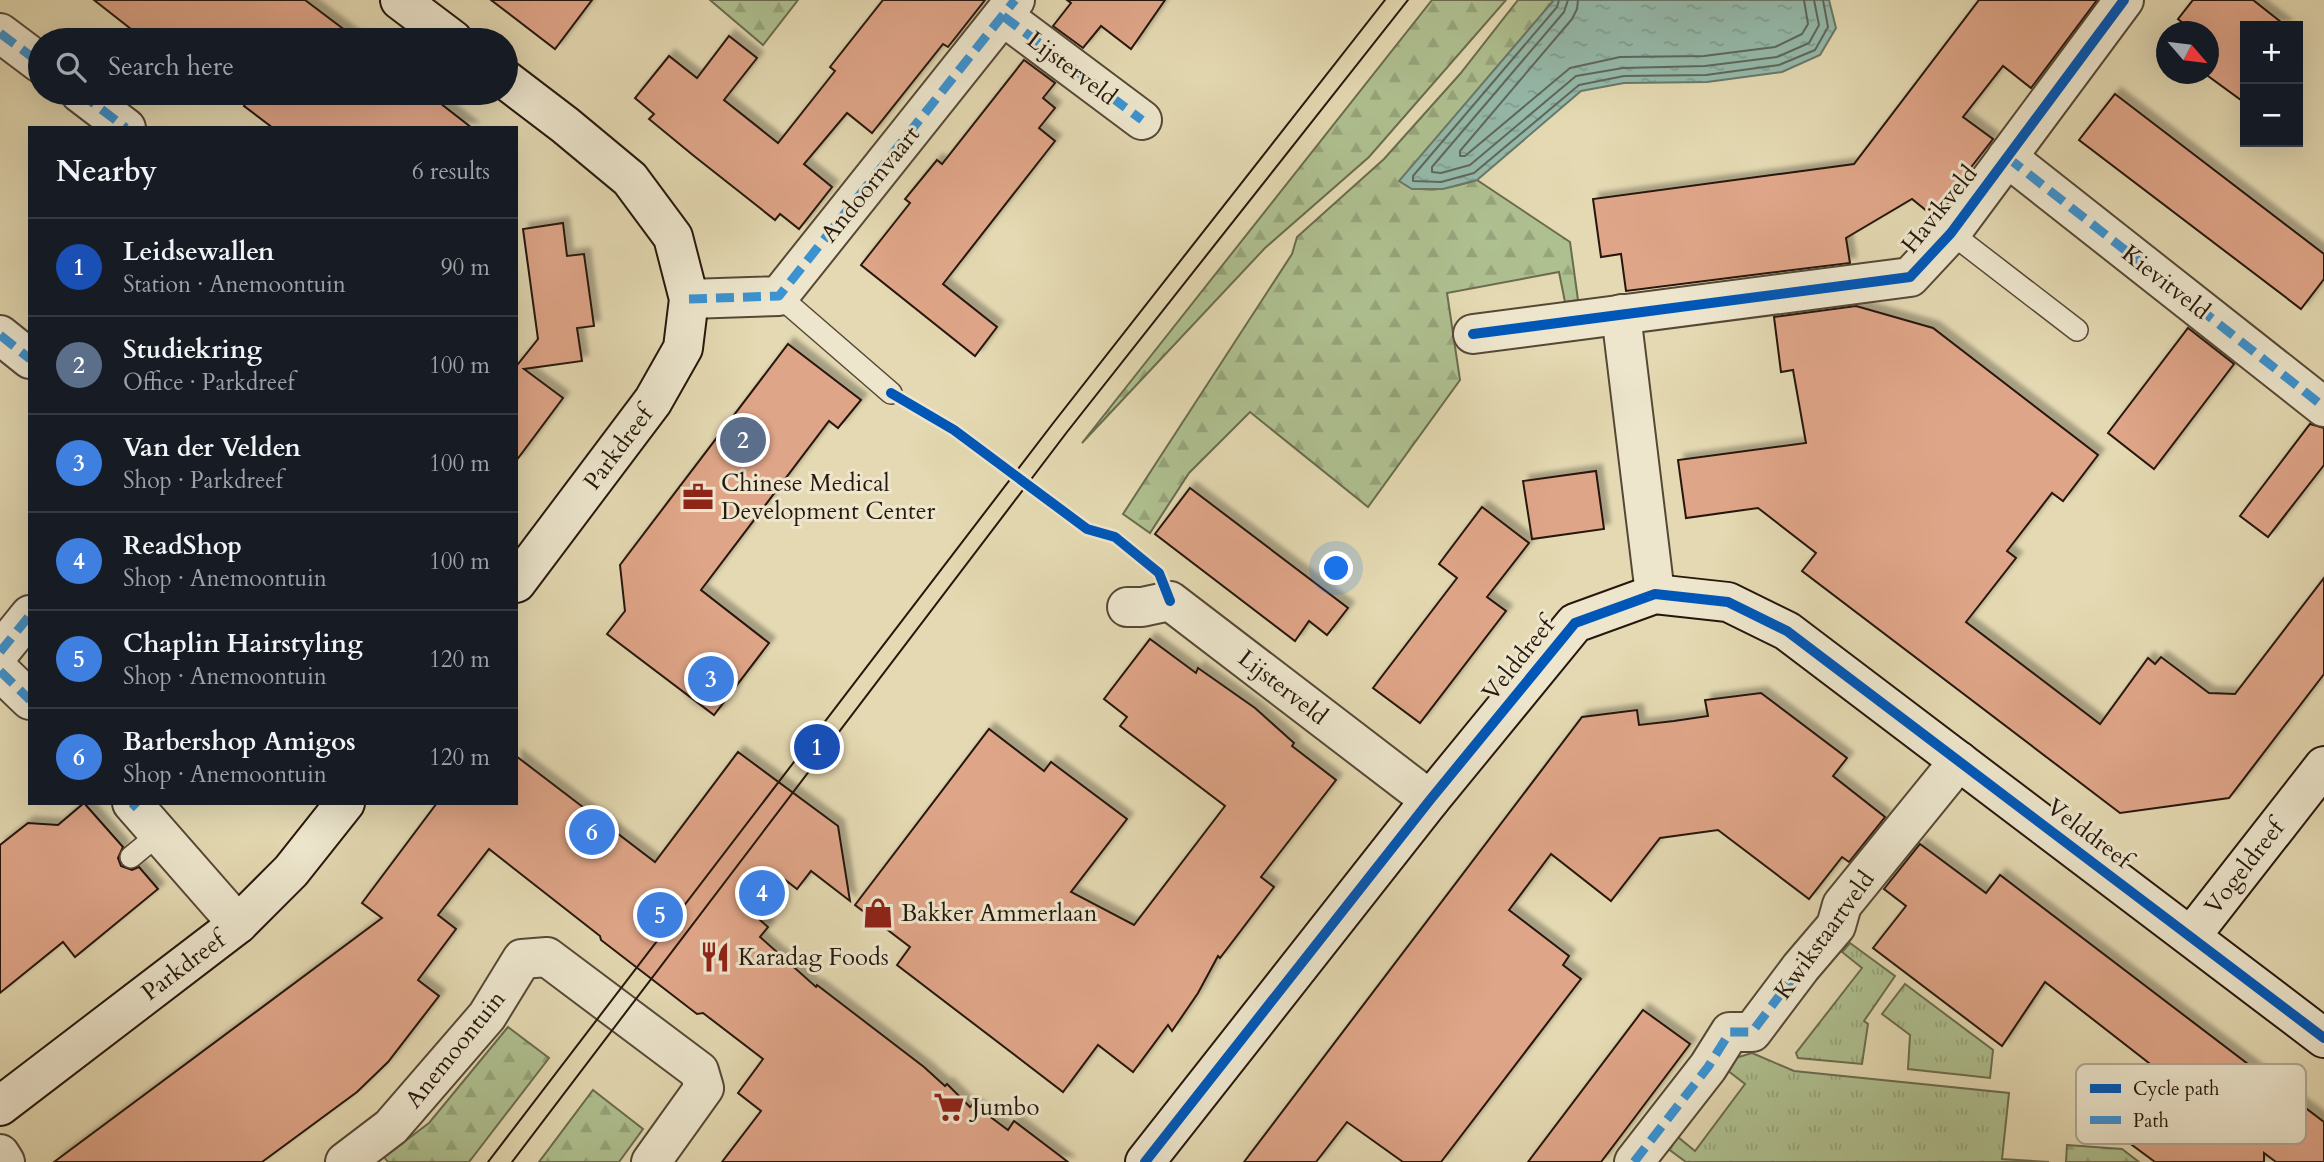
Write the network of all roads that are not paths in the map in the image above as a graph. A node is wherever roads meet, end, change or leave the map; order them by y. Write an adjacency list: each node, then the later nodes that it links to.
1 (400, 0): 4 (street)
2 (2124, 0): 11 (street, Havikveld)
3 (1009, 8): 9 (street, Lijsterveld); 13 (street, Andoornvaart)
4 (437, 28)
5 (0, 33): 6 (street)
6 (28, 54)
7 (518, 89): 14 (street)
8 (96, 105): 10 (street)
9 (1142, 120)
10 (123, 126)
11 (2007, 158): 12 (street, Havikveld); 21 (street, Kievitveld)
12 (1951, 233): 15 (street, Havikveld); 16 (lane)
13 (779, 296): 14 (street); 20 (lane)
14 (689, 299): 22 (street, Parkdreef)
15 (1621, 314): 17 (street, Havikveld); 23 (street)
16 (2077, 330)
17 (1473, 334)
18 (0, 335): 19 (street)
19 (28, 357)
20 (891, 393)
21 (2324, 407)
22 (518, 580)
23 (1655, 594): 29 (street, Velddreef); 31 (street, Velddreef)
24 (1127, 607): 31 (street, Lijsterveld)
25 (28, 617): 26 (street)
26 (0, 652)
27 (0, 671): 28 (street)
28 (28, 698)
29 (1959, 761): 35 (street, Velddreef); 43 (street, Kwikstaartveld)
30 (2324, 766): 35 (street, Vogeldreef)
31 (1430, 800): 42 (street, Velddreef)
32 (133, 805): 34 (street)
33 (343, 805): 34 (street, Parkdreef)
34 (238, 923): 37 (street, Parkdreef)
35 (2191, 936): 36 (street, Velddreef)
36 (2324, 1038)
37 (0, 1106)
38 (0, 1154): 39 (street)
39 (5, 1162)
40 (345, 1162): 41 (street, Anemoontuin)
41 (651, 1162)
42 (1145, 1162)
43 (1634, 1162)

